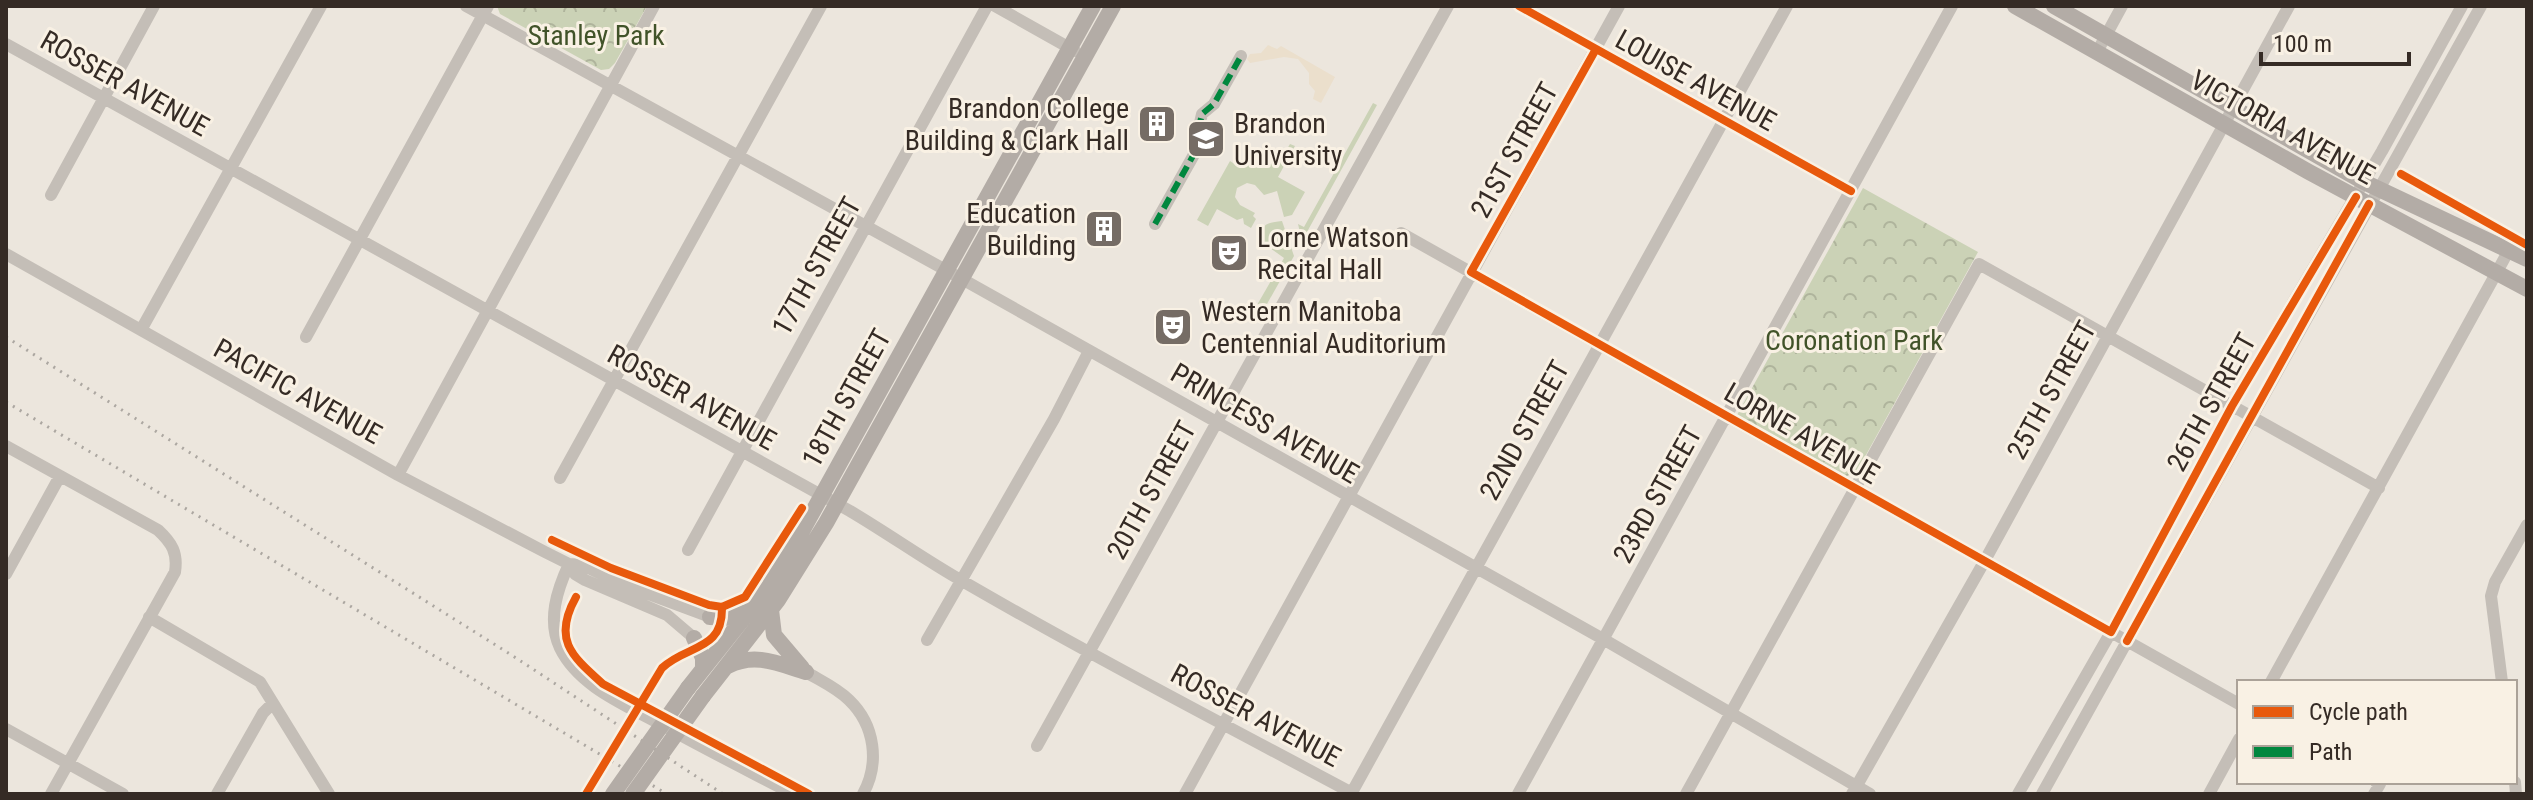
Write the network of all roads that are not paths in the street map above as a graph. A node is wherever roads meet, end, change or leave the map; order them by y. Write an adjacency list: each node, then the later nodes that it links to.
1 (154, 6): 30 (street)
2 (321, 6): 37 (street)
3 (466, 6): 21 (street, PRINCESS AVENUE)
4 (654, 6): 29 (street)
5 (821, 6): 36 (street)
6 (987, 6): 42 (street, 17TH STREET)
7 (995, 6): 24 (street)
8 (1093, 6): 24 (main road, 18TH STREET)
9 (1113, 6): 28 (main road, 18TH STREET)
10 (1448, 6): 63 (street, 20TH STREET)
11 (1519, 6): 25 (street, LOUISE AVENUE)
12 (1619, 6): 25 (street, 21ST STREET)
13 (1787, 6): 33 (street, 22ND STREET)
14 (1952, 6): 38 (street, 23RD STREET)
15 (2015, 6): 26 (main road, VICTORIA AVENUE)
16 (2054, 6): 22 (main road, VICTORIA AVENUE)
17 (2122, 6): 22 (street)
18 (2289, 6): 31 (street, 25TH STREET)
19 (2462, 6): 32 (street, 26TH STREET)
20 (2481, 6): 35 (street, 26TH STREET)
21 (485, 11): 29 (street, PRINCESS AVENUE); 44 (street)
22 (2106, 35): 26 (street); 31 (main road, VICTORIA AVENUE)
23 (6, 44): 30 (street, ROSSER AVENUE)
24 (1069, 48): 28 (street); 48 (main road, 18TH STREET)
25 (1596, 49): 33 (street, LOUISE AVENUE); 49 (street, 21ST STREET)
26 (2097, 52): 34 (main road, VICTORIA AVENUE)
27 (1241, 56): 41 (street)
28 (1085, 57): 51 (main road, 18TH STREET)
29 (610, 85): 36 (street, PRINCESS AVENUE); 53 (street)
30 (103, 99): 37 (street, ROSSER AVENUE); 40 (street)
31 (2234, 107): 34 (street, 25TH STREET); 39 (main road, VICTORIA AVENUE)
32 (2400, 119): 35 (street); 39 (street, 26TH STREET)
33 (1724, 121): 38 (street, LOUISE AVENUE); 57 (street, 22ND STREET)
34 (2225, 124): 39 (main road, VICTORIA AVENUE); 55 (street, 25TH STREET)
35 (2414, 127): 39 (street, 26TH STREET)
36 (738, 156): 42 (street, PRINCESS AVENUE); 59 (street)
37 (231, 169): 44 (street, ROSSER AVENUE); 54 (street)
38 (1851, 191): 62 (street, 23RD STREET)
39 (2367, 193): 45 (main road, VICTORIA AVENUE); 50 (main road, VICTORIA AVENUE); 60 (street, 26TH STREET); 61 (street, 26TH STREET)
40 (51, 195)
41 (1155, 224)
42 (865, 226): 48 (street, PRINCESS AVENUE); 65 (street, 17TH STREET)
43 (1401, 233): 49 (street, LORNE AVENUE)
44 (358, 239): 53 (street, ROSSER AVENUE); 56 (street)
45 (2509, 250): 47 (main road, VICTORIA AVENUE); 50 (street)
46 (6, 254): 54 (street, PACIFIC AVENUE)
47 (2527, 259)
48 (946, 271): 51 (street, PRINCESS AVENUE); 72 (main road, 18TH STREET)
49 (1471, 272): 57 (street, LORNE AVENUE); 71 (street, 21ST STREET)
50 (2497, 273): 52 (main road, VICTORIA AVENUE); 70 (street)
51 (962, 279): 58 (street, PRINCESS AVENUE); 72 (main road, 18TH STREET)
52 (2527, 289)
53 (486, 310): 59 (street, ROSSER AVENUE); 66 (street)
54 (141, 330): 66 (street, PACIFIC AVENUE)
55 (2108, 336): 60 (street); 69 (street); 75 (street, 25TH STREET)
56 (306, 337)
57 (1599, 343): 62 (street, LORNE AVENUE); 77 (street, 22ND STREET)
58 (1089, 351): 63 (street, PRINCESS AVENUE); 79 (street)
59 (614, 380): 65 (street, ROSSER AVENUE); 68 (street)
60 (2232, 406): 61 (street); 84 (street, 26TH STREET)
61 (2251, 416): 70 (street); 88 (street, 26TH STREET)
62 (1727, 417): 69 (street, LORNE AVENUE); 86 (street, 23RD STREET)
63 (1216, 423): 71 (street, PRINCESS AVENUE); 89 (street, 20TH STREET)
64 (6, 446): 67 (street)
65 (740, 451): 72 (street, ROSSER AVENUE); 74 (street, 17TH STREET)
66 (398, 475): 76 (street, PACIFIC AVENUE)
67 (60, 476): 78 (street); 82 (street)
68 (560, 478)
69 (1855, 488): 75 (street, LORNE AVENUE); 98 (street)
70 (2379, 488): 93 (street)
71 (1347, 498): 77 (street, PRINCESS AVENUE); 99 (street, 21ST STREET)
72 (829, 500): 79 (street, ROSSER AVENUE); 80 (main road, 18TH STREET); 81 (main road, 18TH STREET)
73 (2527, 525): 94 (street)
74 (688, 550)
75 (1984, 562): 84 (street, LORNE AVENUE); 104 (street, 25TH STREET)
76 (569, 564): 83 (street, PACIFIC AVENUE); 85 (street, PACIFIC AVENUE); 111 (street)
77 (1475, 568): 86 (street, PRINCESS AVENUE); 114 (street, 22ND STREET)
78 (6, 574)
79 (961, 581): 87 (street); 89 (street, ROSSER AVENUE)
80 (751, 609): 83 (main road); 91 (main road, 18TH STREET)
81 (771, 610): 90 (main road, 18TH STREET); 92 (main road)
82 (149, 617): 96 (street); 103 (street)
83 (710, 617)
84 (2111, 632): 88 (street, LORNE AVENUE); 118 (street, 26TH STREET)
85 (694, 638): 91 (main road)
86 (1603, 639): 98 (street, PRINCESS AVENUE); 115 (street, 23RD STREET)
87 (927, 640)
88 (2127, 641): 97 (street, LORNE AVENUE); 119 (street, 26TH STREET)
89 (1090, 651): 99 (street, ROSSER AVENUE); 102 (street, 20TH STREET)
90 (726, 667): 92 (main road); 95 (main road, 18TH STREET)
91 (703, 669): 95 (main road, 18TH STREET)
92 (806, 672): 112 (street)
93 (2272, 680)
94 (2502, 680)
95 (696, 692): 109 (main road, 18TH STREET, bridge); 110 (main road, 18TH STREET, bridge)
96 (273, 703): 107 (street); 108 (street)
97 (2237, 703)
98 (1731, 712): 104 (street, PRINCESS AVENUE); 116 (street)
99 (1222, 726): 113 (street, 21ST STREET); 114 (street, ROSSER AVENUE)
100 (6, 729): 103 (street)
101 (2237, 743): 120 (street)
102 (1037, 746)
103 (68, 764): 105 (street); 106 (street)
104 (1854, 790): 117 (street, PRINCESS AVENUE)
105 (51, 794)
106 (123, 794)
107 (217, 794)
108 (329, 794)
109 (613, 794)
110 (633, 794)
111 (793, 794)
112 (863, 794)
113 (1185, 794)
114 (1352, 794)
115 (1518, 794)
116 (1686, 794)
117 (1870, 794)
118 (2018, 794)
119 (2042, 794)
120 (2209, 794)
121 (2516, 794): 122 (street)
122 (2527, 794)

